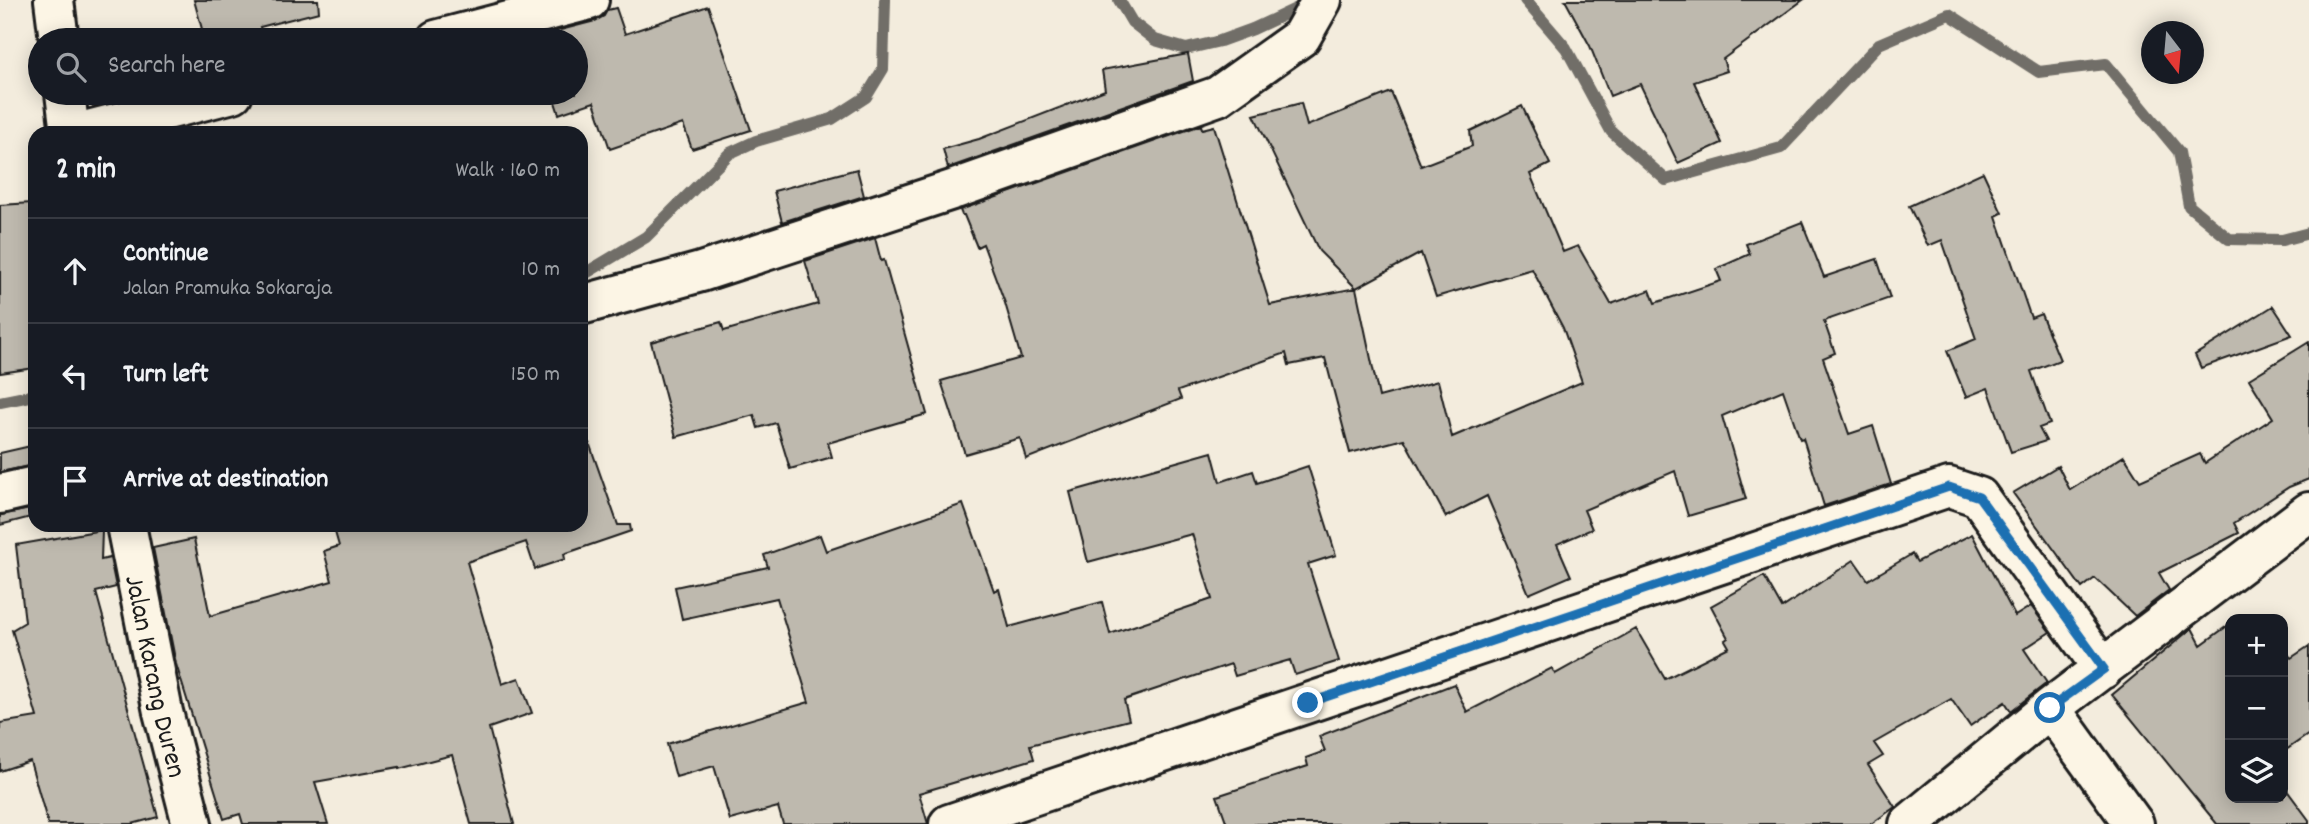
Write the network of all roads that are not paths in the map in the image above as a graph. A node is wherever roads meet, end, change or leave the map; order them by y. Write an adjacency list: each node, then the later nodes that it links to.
1 (54, 0): 4 (street)
2 (589, 0): 5 (street)
3 (1322, 0): 10 (street)
4 (58, 28)
5 (482, 28)
6 (66, 105): 8 (street)
7 (186, 105): 9 (street)
8 (69, 126)
9 (104, 126)
10 (588, 303)
11 (28, 488): 12 (street)
12 (0, 494)
13 (2309, 512): 15 (street)
14 (127, 532): 17 (street, Jalan Karang Duren)
15 (2104, 669): 16 (street); 18 (street)
16 (2050, 708): 19 (street); 20 (street)
17 (192, 824)
18 (949, 824)
19 (1909, 824)
20 (2134, 824)

